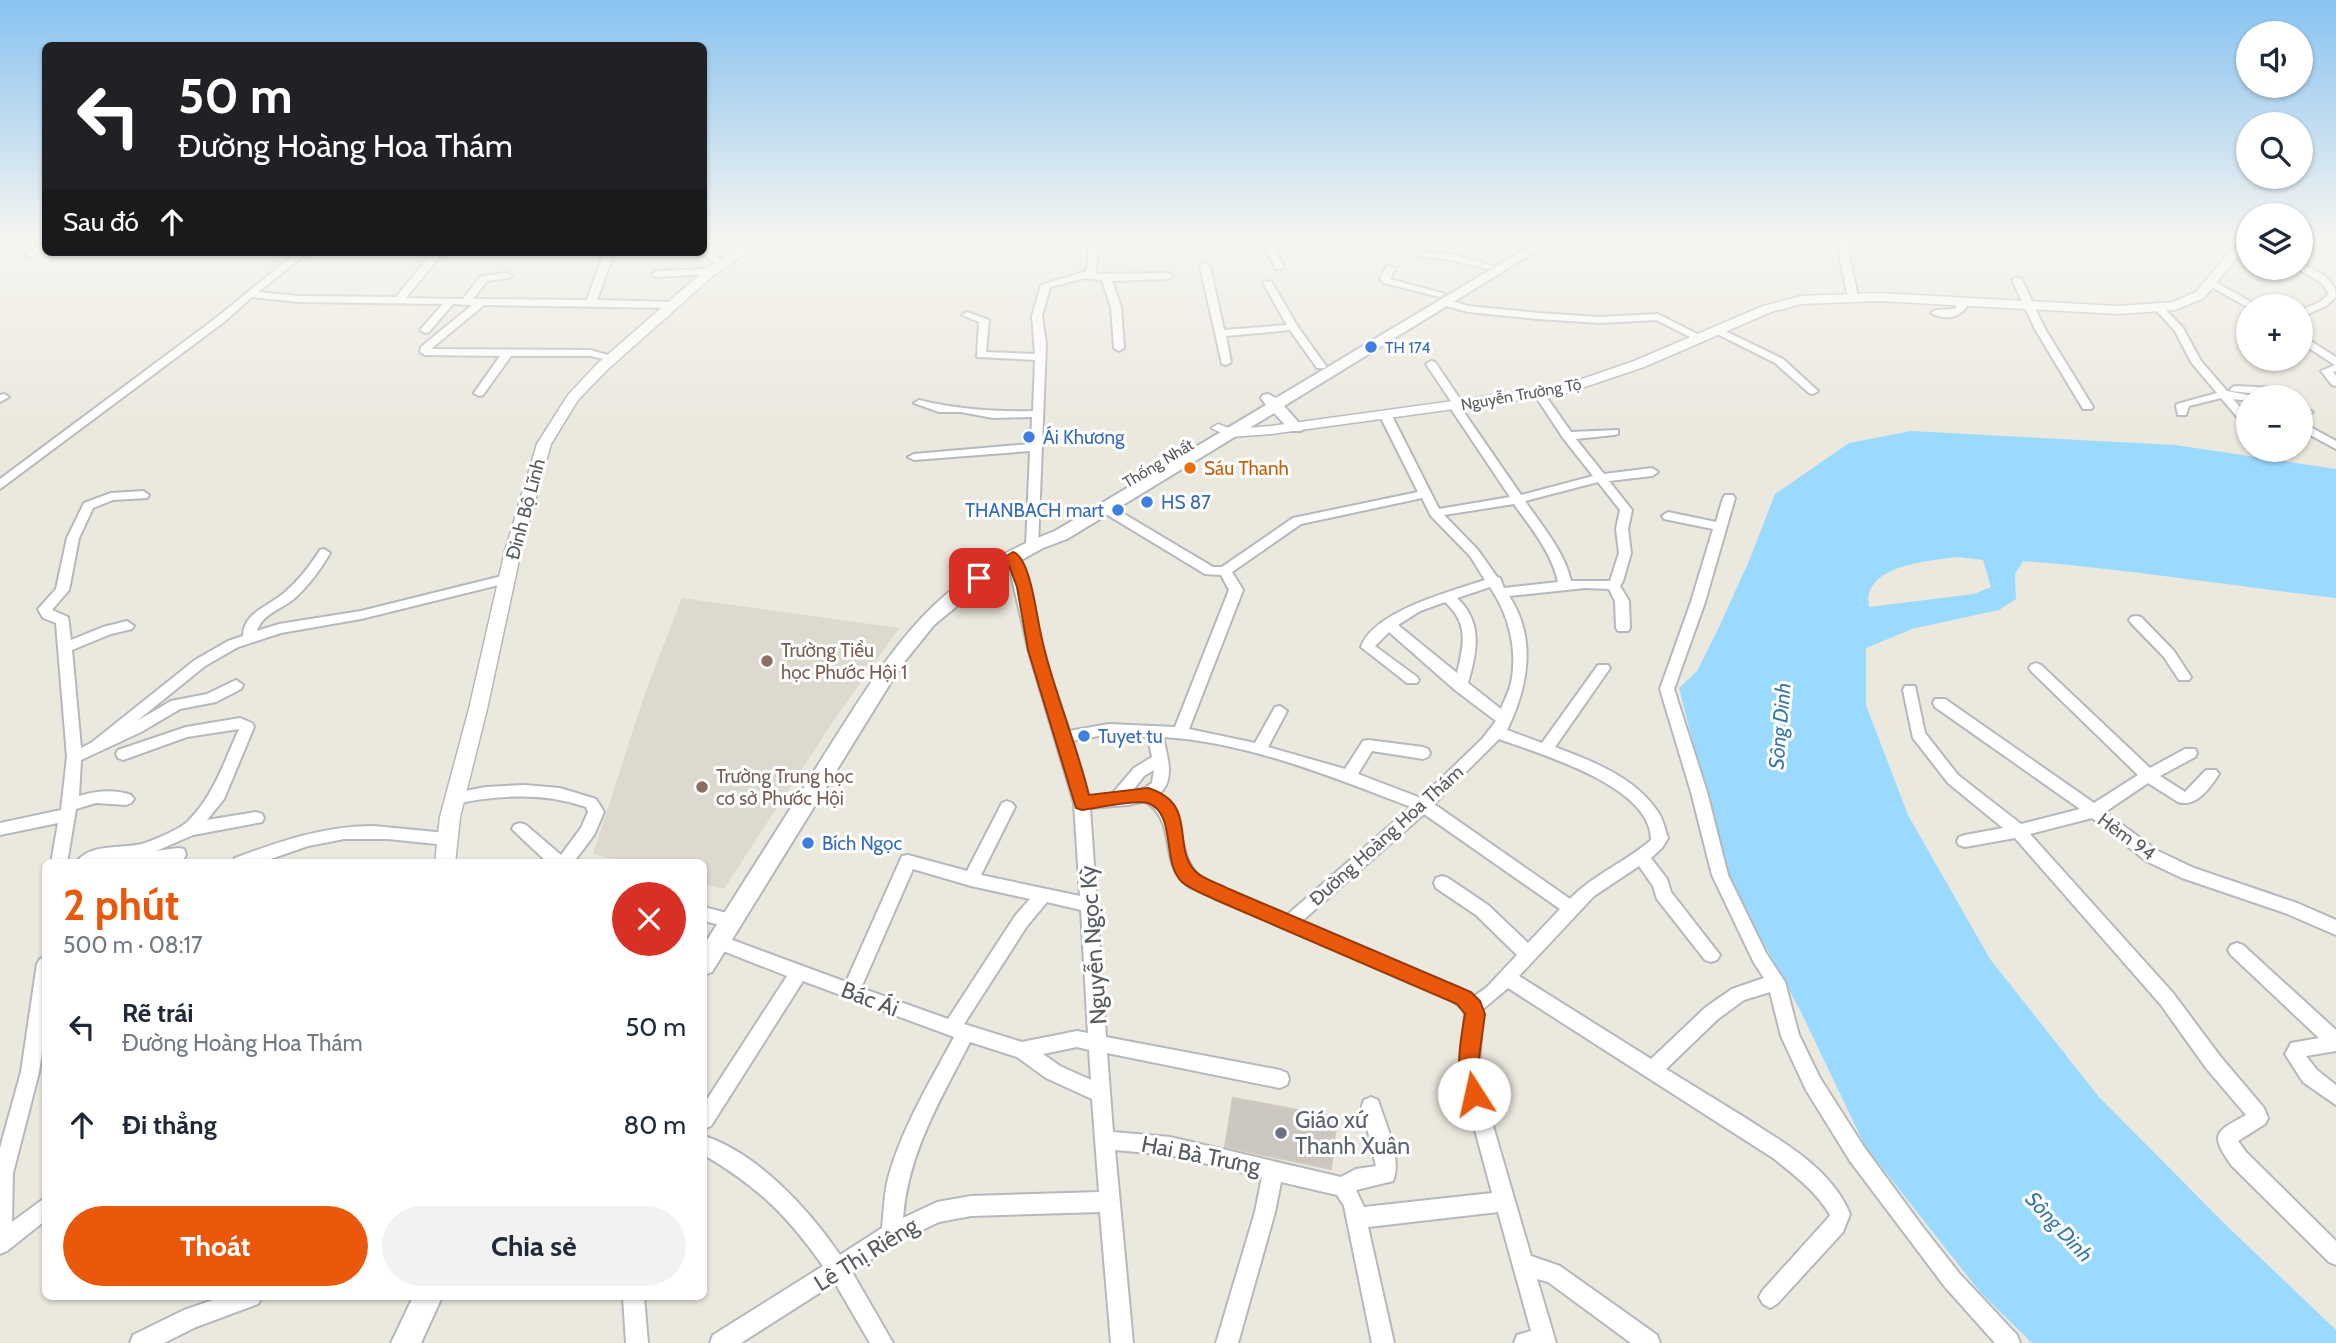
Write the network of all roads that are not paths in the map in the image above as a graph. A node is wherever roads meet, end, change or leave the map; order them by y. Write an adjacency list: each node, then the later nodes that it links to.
1 (238, 305): 62 (street)
2 (448, 305): 23 (street)
3 (478, 305): 29 (street)
4 (664, 305): 5 (street)
5 (673, 305): 31 (street, Đinh Bộ Lĩnh)
6 (1040, 305): 30 (street)
7 (1115, 305): 28 (street)
8 (1213, 305): 25 (street)
9 (1280, 305): 21 (street)
10 (1431, 305): 18 (main road, Thống Nhất)
11 (1458, 305): 26 (street)
12 (1781, 305): 24 (street, Nguyễn Trường Tộ)
13 (1961, 305): 19 (street)
14 (2013, 305): 16 (street, Nguyễn Trường Tộ)
15 (2178, 305): 17 (street, Nguyễn Trường Tộ)
16 (2033, 306): 17 (street, Nguyễn Trường Tộ); 22 (street); 47 (street)
17 (2159, 308): 39 (street)
18 (1422, 310): 35 (main road, Thống Nhất); 44 (main road, Thống Nhất)
19 (1936, 313)
20 (967, 315): 30 (street)
21 (1293, 327): 25 (street); 35 (street)
22 (2050, 329)
23 (425, 330)
24 (1717, 330): 26 (street, Nguyễn Trường Tộ); 38 (street)
25 (1219, 334): 32 (street)
26 (1700, 338): 42 (street, Nguyễn Trường Tộ)
27 (2313, 346): 33 (street)
28 (1119, 348)
29 (509, 351): 31 (street); 41 (street)
30 (1040, 357): 50 (street)
31 (613, 358): 75 (street, Đinh Bộ Lĩnh)
32 (1226, 362)
33 (2336, 362)
34 (1431, 364): 46 (street)
35 (1321, 366): 44 (main road, Thống Nhất)
36 (2336, 368): 37 (street)
37 (2336, 383)
38 (1812, 391)
39 (2222, 391): 40 (street); 43 (street); 48 (street); 49 (street)
40 (2236, 391)
41 (479, 393)
42 (1539, 394): 46 (street, Nguyễn Trường Tộ); 56 (street)
43 (2236, 395)
44 (1272, 401): 52 (main road); 53 (main road, Thống Nhất)
45 (919, 403): 50 (street)
46 (1457, 406): 51 (street, Nguyễn Trường Tộ); 66 (street)
47 (2087, 407)
48 (2236, 408)
49 (2182, 412)
50 (1037, 414): 58 (street)
51 (1386, 416): 52 (street, Nguyễn Trường Tộ); 63 (street, Đường Hoàng Hoa Thám)
52 (1296, 428): 53 (street, Nguyễn Trường Tộ)
53 (1224, 430): 67 (main road, Thống Nhất); 71 (main road, Thống Nhất)
54 (1614, 432): 56 (street)
55 (2313, 432): 57 (street)
56 (1567, 436): 61 (street)
57 (2336, 446)
58 (1035, 447): 59 (street); 71 (street)
59 (914, 457)
60 (1651, 472): 61 (street)
61 (1600, 478): 66 (street); 76 (street)
62 (0, 485)
63 (1425, 494): 68 (street, Đường Hoàng Hoa Thám); 74 (street)
64 (144, 495): 85 (street)
65 (1729, 498): 70 (street)
66 (1519, 500): 68 (street); 78 (street)
67 (1105, 508): 71 (main road, Thống Nhất); 74 (street)
68 (1434, 513): 77 (street, Đường Hoàng Hoa Thám)
69 (1668, 516): 70 (street)
70 (1721, 527): 151 (street)
71 (1037, 543): 73 (main road)
72 (324, 553): 84 (street)
73 (1013, 557): 98 (street, Nguyễn Ngọc Kỳ); 141 (main road)
74 (1225, 570): 97 (street)
75 (506, 579): 84 (street); 111 (street, Đinh Bộ Lĩnh)
76 (1613, 585): 78 (street); 83 (street)
77 (1498, 586): 78 (street); 79 (street); 95 (street, Đường Hoàng Hoa Thám)
78 (1565, 586)
79 (1446, 596): 82 (street); 91 (street)
80 (2136, 620): 88 (street)
81 (127, 625): 85 (street)
82 (1389, 625): 89 (street); 91 (street)
83 (1623, 628)
84 (250, 637): 99 (street)
85 (67, 646): 105 (street)
86 (1603, 668): 101 (street)
87 (2036, 668): 108 (street)
88 (2184, 677)
89 (1412, 680)
90 (236, 685): 99 (street)
91 (1460, 686): 95 (street)
92 (1910, 690): 123 (street)
93 (1940, 703): 118 (street, Hẻm 94)
94 (1279, 710): 100 (street)
95 (1501, 726): 101 (street); 115 (street, Đường Hoàng Hoa Thám)
96 (1154, 730): 97 (street); 98 (street); 106 (street)
97 (1180, 733): 100 (street)
98 (1064, 737): 114 (street, Nguyễn Ngọc Kỳ)
99 (98, 744): 105 (street)
100 (1259, 750): 109 (street)
101 (1545, 750): 127 (street)
102 (1423, 753): 109 (street)
103 (2190, 753): 108 (street)
104 (123, 754): 121 (street)
105 (74, 757): 117 (street)
106 (1159, 760): 110 (street); 113 (street)
107 (2211, 774): 108 (street)
108 (2149, 775): 118 (street)
109 (1349, 776): 115 (street)
110 (1148, 795): 113 (street); 142 (street)
111 (454, 798): 124 (street, Đinh Bộ Lĩnh); 134 (street)
112 (126, 799): 117 (street)
113 (1116, 800): 114 (street)
114 (1082, 803): 138 (street, Nguyễn Ngọc Kỳ)
115 (1423, 805): 139 (street); 142 (street, Đường Hoàng Hoa Thám)
116 (1007, 807): 135 (street)
117 (68, 810): 120 (street); 128 (street)
118 (2093, 812): 123 (street); 143 (street, Hẻm 94)
119 (256, 818): 121 (street)
120 (0, 829)
121 (190, 829): 129 (street)
122 (520, 830): 133 (street)
123 (2018, 831): 125 (street); 175 (street)
124 (446, 839): 131 (street); 132 (street, Đinh Bộ Lĩnh)
125 (1965, 841)
126 (178, 854): 130 (street)
127 (1641, 857): 139 (street); 147 (street)
128 (61, 859)
129 (94, 859)
130 (150, 859)
131 (252, 859)
132 (445, 859)
133 (556, 859)
134 (564, 859)
135 (971, 879): 137 (street); 153 (street)
136 (1442, 883): 146 (street)
137 (1042, 896): 138 (street); 155 (street)
138 (1090, 905): 156 (street, Nguyễn Ngọc Kỳ)
139 (1572, 908): 146 (street)
140 (707, 915): 141 (street)
141 (732, 921): 144 (main road)
142 (1289, 923): 154 (street, Đường Hoàng Hoa Thám)
143 (2336, 928)
144 (719, 942): 148 (main road); 149 (street, Bác Ái)
145 (2237, 950): 157 (street)
146 (1527, 953): 150 (street)
147 (1712, 955)
148 (707, 960)
149 (800, 971): 153 (street, Bác Ái); 164 (street)
150 (1506, 977): 154 (street); 159 (street)
151 (1776, 982): 159 (street); 192 (street)
152 (42, 991): 174 (street)
153 (851, 992): 155 (street, Bác Ái)
154 (1473, 1007): 169 (street)
155 (958, 1032): 158 (street, Bác Ái); 173 (street)
156 (1100, 1043): 158 (street, Bác Ái); 160 (street, Bác Ái); 161 (street, Nguyễn Ngọc Kỳ)
157 (2334, 1043): 162 (street)
158 (1022, 1050): 161 (street, Bác Ái)
159 (1652, 1070): 178 (street)
160 (1280, 1079)
161 (1101, 1094): 165 (street, Nguyễn Ngọc Kỳ)
162 (2336, 1096)
163 (1371, 1106): 168 (street)
164 (707, 1115)
165 (1104, 1140): 167 (street, Hai Bà Trưng); 170 (street, Nguyễn Ngọc Kỳ)
166 (707, 1147): 177 (street)
167 (1274, 1169): 168 (street, Hai Bà Trưng); 189 (street)
168 (1343, 1187): 172 (street)
169 (1505, 1201): 172 (street); 176 (street)
170 (1109, 1202): 173 (street, Lê Thị Riêng); 188 (street, Nguyễn Ngọc Kỳ)
171 (42, 1213): 174 (street)
172 (1357, 1218): 190 (street)
173 (892, 1234): 177 (street, Lê Thị Riêng)
174 (1, 1243)
175 (2336, 1255)
176 (1523, 1264): 183 (street); 191 (street)
177 (837, 1271): 182 (street, Lê Thị Riêng); 187 (street)
178 (1770, 1297)
179 (243, 1300): 184 (street)
180 (427, 1300): 185 (main road)
181 (634, 1300): 186 (street)
182 (727, 1341)
183 (1538, 1342)
184 (141, 1343)
185 (406, 1343)
186 (637, 1343)
187 (882, 1343)
188 (1122, 1343)
189 (1227, 1343)
190 (1383, 1343)
191 (1649, 1343)
192 (2009, 1343)

